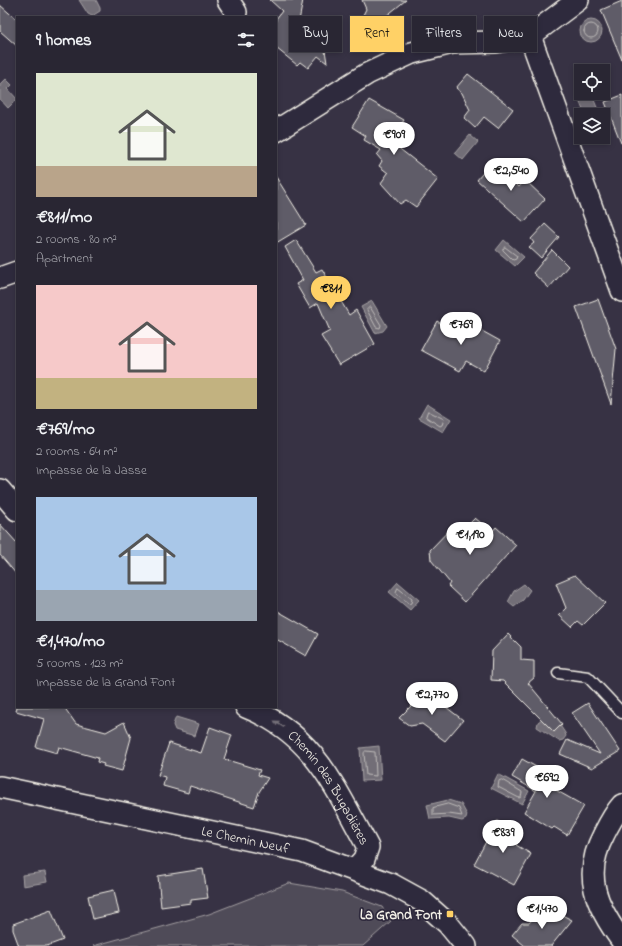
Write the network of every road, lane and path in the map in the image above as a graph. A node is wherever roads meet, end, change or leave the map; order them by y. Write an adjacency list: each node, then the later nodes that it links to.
1 (228, 0): 3 (street)
2 (578, 0): 4 (street)
3 (235, 16)
4 (537, 31)
5 (484, 42): 7 (street)
6 (536, 52): 10 (street)
7 (277, 130)
8 (16, 272): 9 (street)
9 (0, 278)
10 (622, 291)
11 (0, 490): 12 (street)
12 (16, 509)
13 (558, 673): 15 (lane)
14 (249, 708): 18 (street, Chemin des Bugadières, one-way to 14)
15 (622, 713)
16 (0, 787): 18 (street, Le Chemin Neuf)
17 (622, 805): 19 (street)
18 (355, 869): 20 (street, Le Chemin Neuf)
19 (622, 941)
20 (466, 946)

